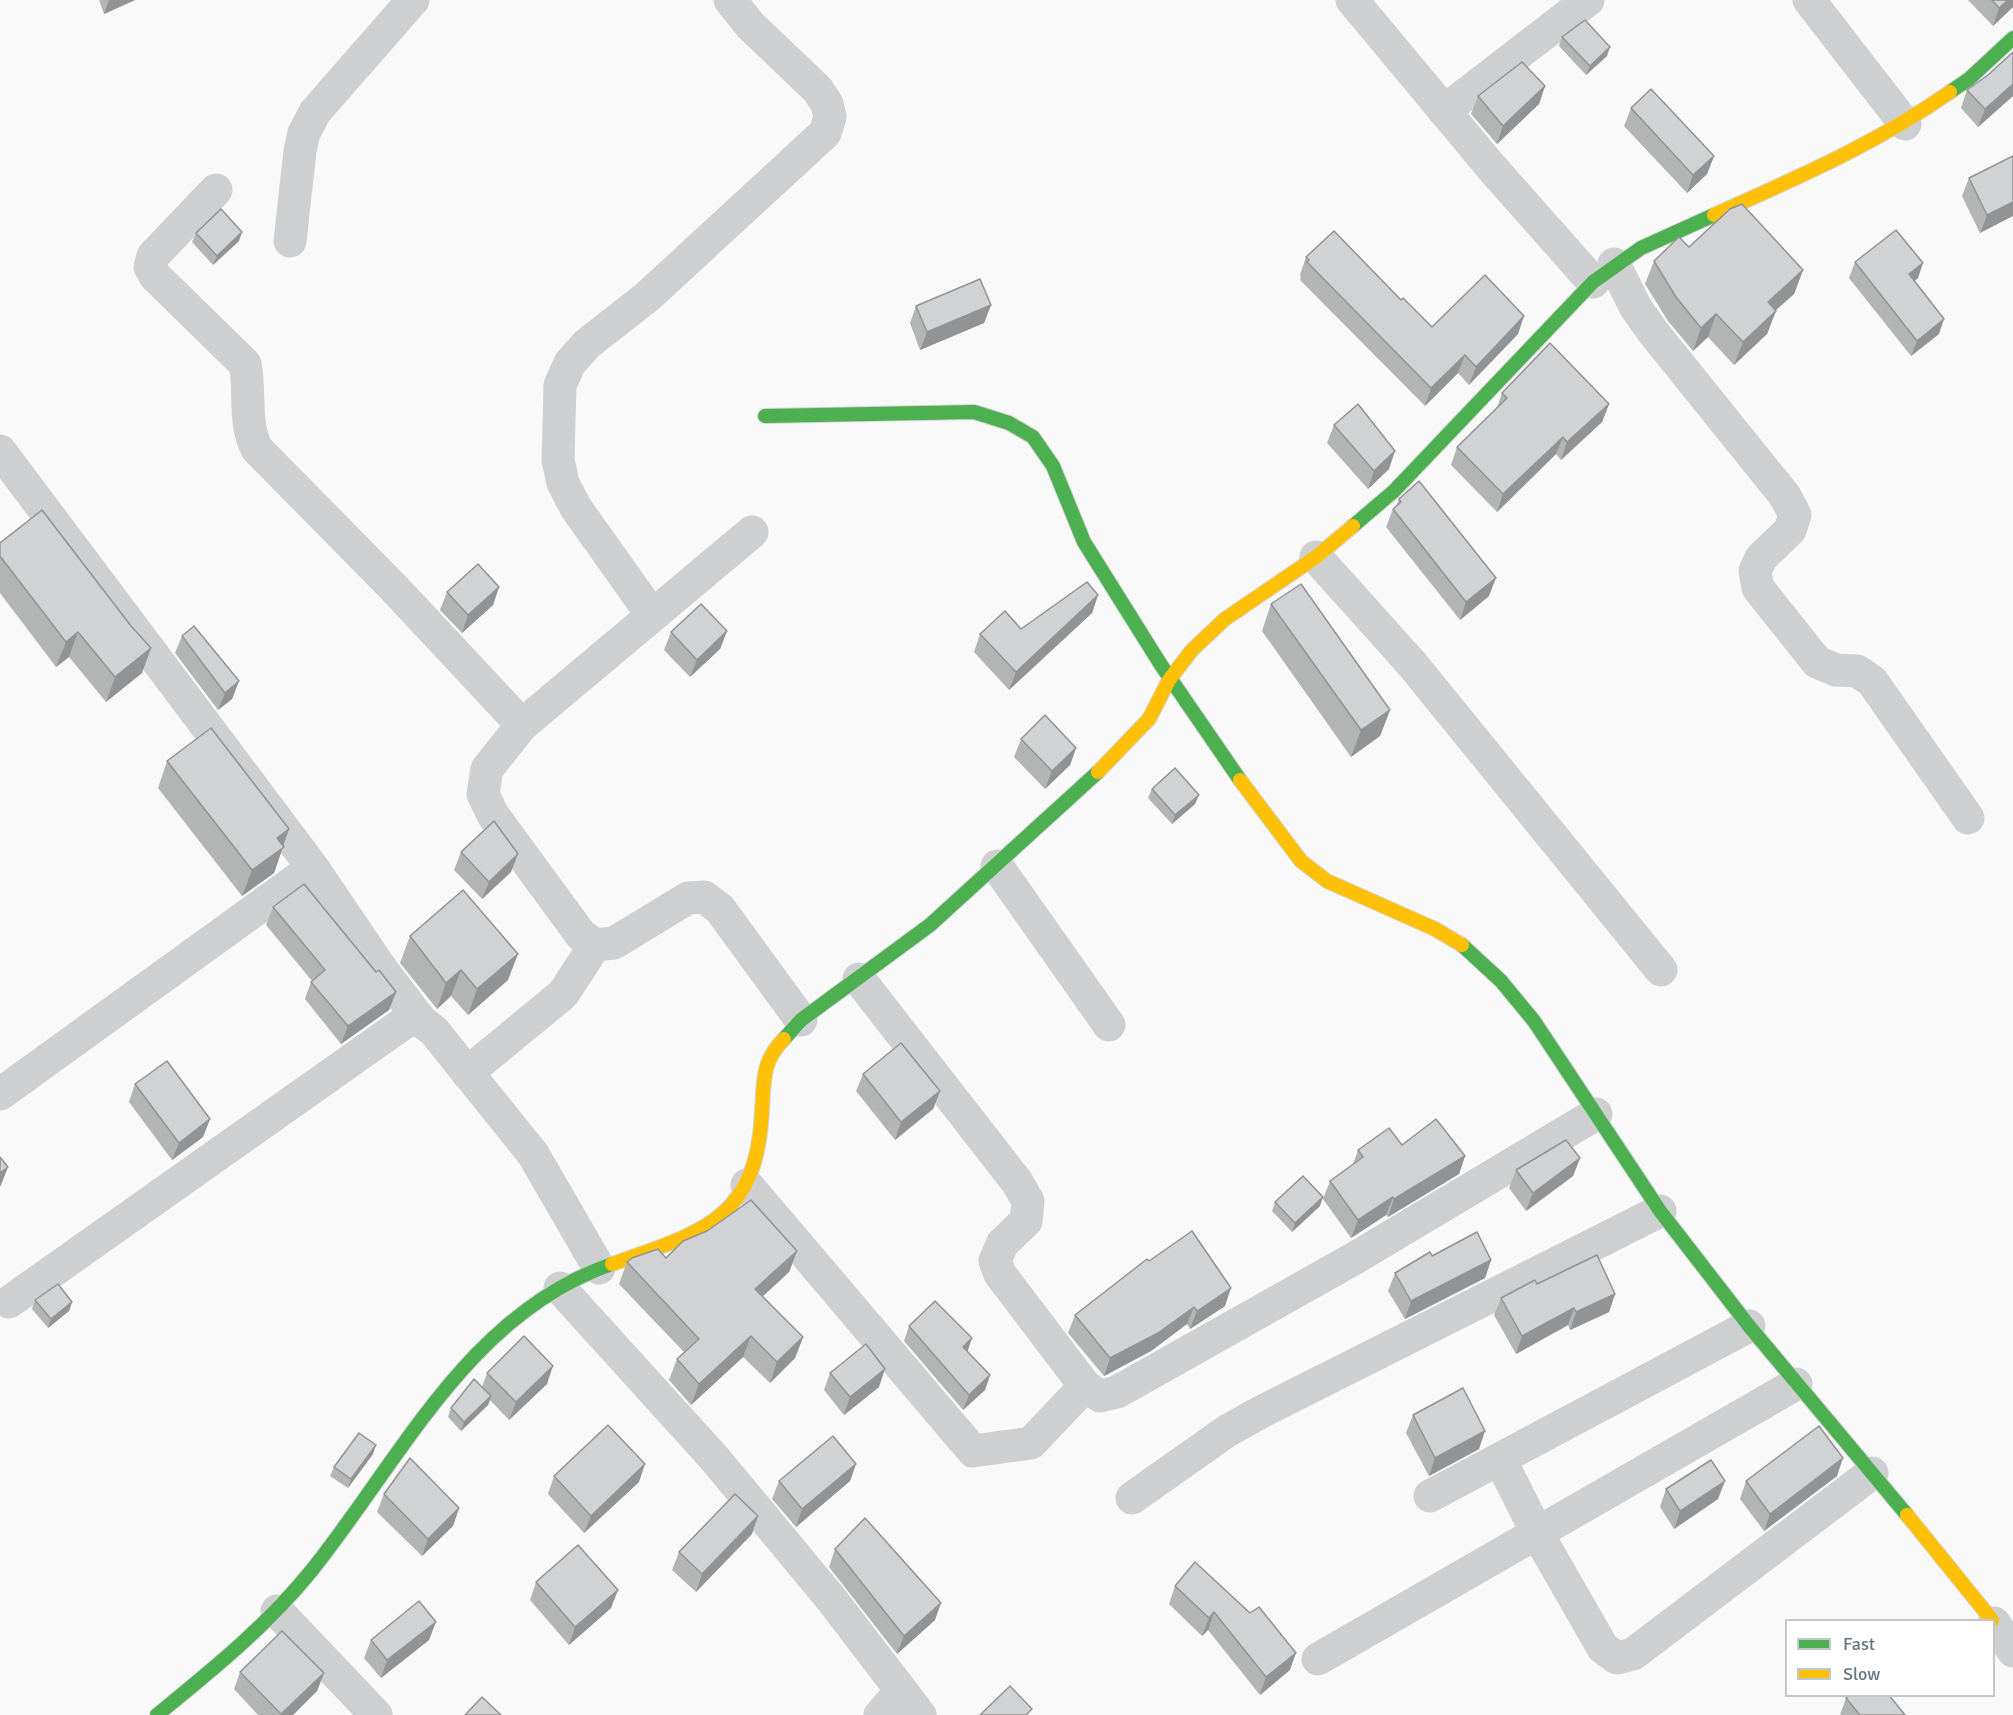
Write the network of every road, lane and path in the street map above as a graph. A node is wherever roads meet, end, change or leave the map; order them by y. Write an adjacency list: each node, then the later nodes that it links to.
1 (413, 0): 10 (street)
2 (730, 0): 16 (street)
3 (1352, 0): 7 (street)
4 (1588, 0): 7 (street)
5 (1809, 0): 8 (street)
6 (2013, 38): 8 (street)
7 (1444, 111): 11 (street)
8 (1905, 124): 11 (street)
9 (216, 190): 18 (street)
10 (290, 241)
11 (1603, 273): 15 (street); 19 (street)
12 (765, 416): 17 (street)
13 (0, 451): 21 (street)
14 (752, 532): 16 (street)
15 (1317, 557): 17 (street); 23 (street)
16 (652, 615): 18 (street)
17 (1169, 680): 20 (street); 30 (street)
18 (522, 725): 22 (street)
19 (1968, 818)
20 (997, 866): 24 (street); 27 (street)
21 (313, 868): 26 (street); 29 (street)
22 (595, 945): 25 (street); 28 (street)
23 (1661, 970)
24 (859, 979): 25 (street); 38 (street)
25 (801, 1020): 31 (street)
26 (421, 1021): 28 (street); 35 (street)
27 (1109, 1025)
28 (467, 1073): 33 (street)
29 (0, 1094)
30 (1596, 1114): 32 (street); 38 (street)
31 (747, 1185): 33 (street); 38 (street)
32 (1660, 1211): 36 (street); 42 (street)
33 (599, 1268): 34 (street)
34 (560, 1288): 44 (street); 49 (street)
35 (9, 1302)
36 (1749, 1326): 37 (street); 39 (street)
37 (1796, 1384): 40 (street); 43 (street)
38 (1085, 1386)
39 (1500, 1459): 41 (street); 43 (street)
40 (1872, 1473): 43 (street); 45 (street)
41 (1430, 1496)
42 (1132, 1498)
43 (1537, 1533): 48 (street)
44 (277, 1611): 50 (street); 51 (street)
45 (1991, 1619)
46 (1995, 1625): 47 (street)
47 (2013, 1651)
48 (1318, 1659)
49 (911, 1703): 52 (street)
50 (157, 1715)
51 (376, 1715)
52 (880, 1715)

